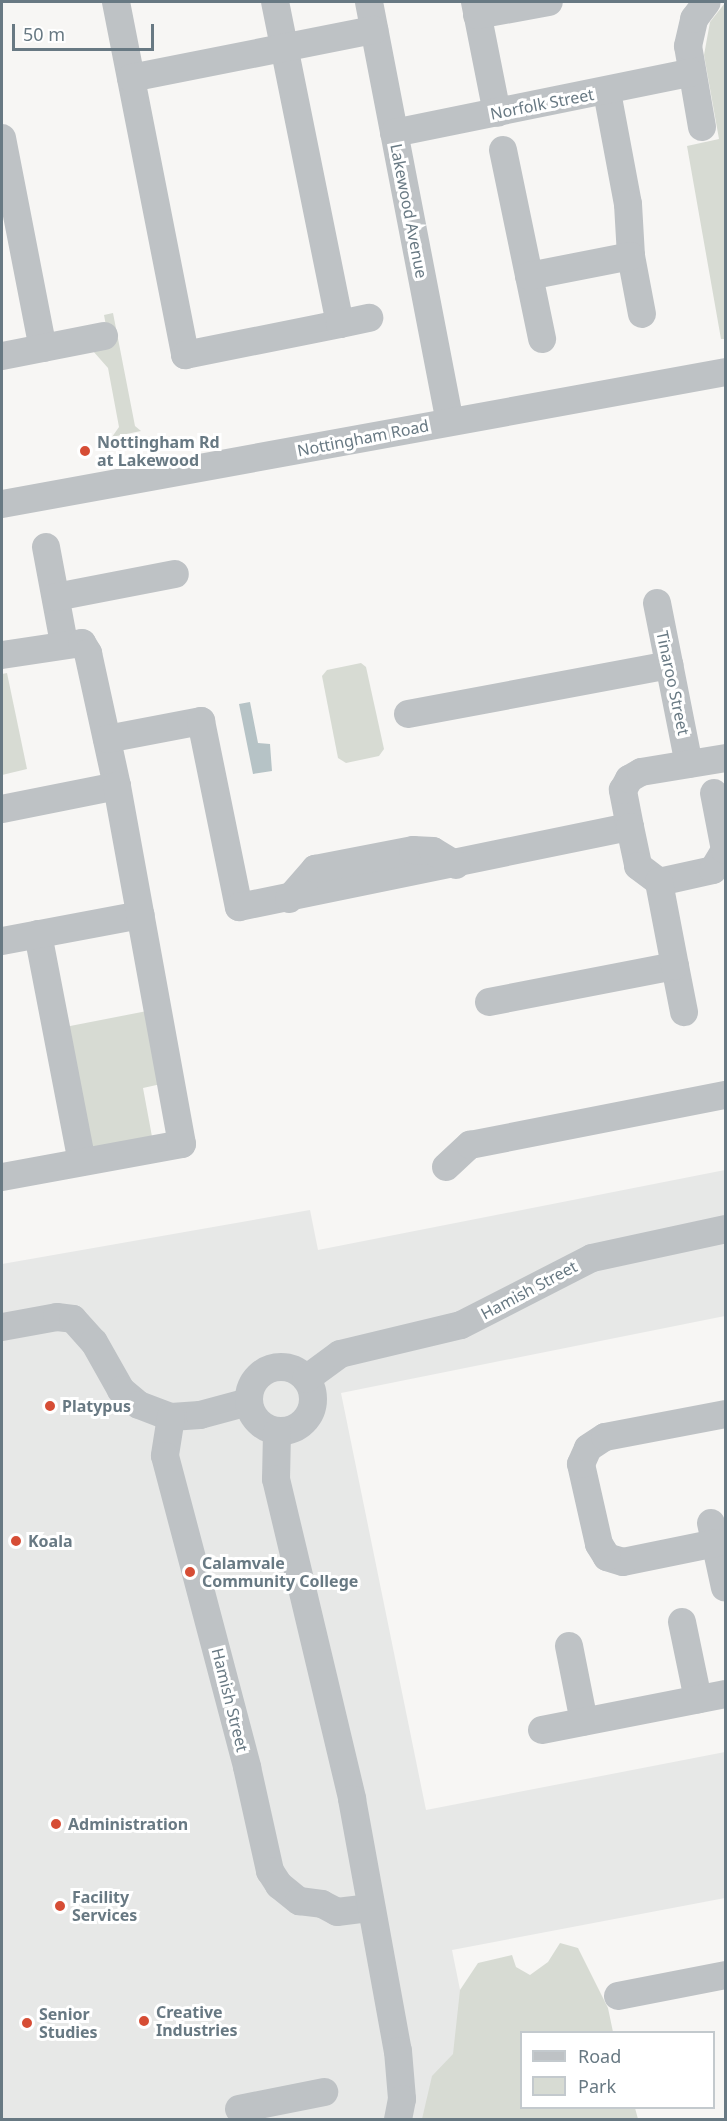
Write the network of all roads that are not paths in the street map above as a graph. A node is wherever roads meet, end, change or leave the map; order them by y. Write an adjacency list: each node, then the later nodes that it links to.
1 (116, 2): 10 (street)
2 (275, 2): 8 (street)
3 (369, 2): 7 (street, Lakewood Avenue)
4 (549, 2): 6 (street)
5 (707, 2): 9 (street)
6 (476, 8): 12 (street)
7 (374, 30): 8 (street); 14 (street, Lakewood Avenue)
8 (285, 47): 10 (street); 21 (street)
9 (690, 73): 11 (street, Norfolk Street); 13 (street)
10 (131, 78): 21 (street)
11 (607, 92): 12 (street, Norfolk Street); 17 (street)
12 (496, 113): 14 (street, Norfolk Street)
13 (702, 127)
14 (394, 133): 27 (street, Lakewood Avenue)
15 (2, 138): 24 (street)
16 (503, 150): 18 (street)
17 (631, 256): 18 (street); 19 (street)
18 (529, 276): 23 (street)
19 (642, 314)
20 (369, 318): 21 (street)
21 (340, 324)
22 (104, 336): 24 (street)
23 (542, 339)
24 (43, 348): 25 (street)
25 (2, 356)
26 (726, 372): 27 (street, Nottingham Road)
27 (450, 421): 28 (street, Nottingham Road)
28 (2, 504)
29 (46, 547): 31 (street)
30 (175, 574): 31 (street)
31 (56, 597): 33 (street)
32 (657, 603): 35 (street, Tinaroo Street)
33 (64, 643): 34 (street); 37 (street)
34 (2, 655)
35 (669, 665): 36 (street); 39 (street, Tinaroo Street)
36 (408, 714)
37 (107, 739): 40 (street); 43 (street)
38 (726, 758): 39 (street)
39 (689, 764): 43 (street)
40 (117, 786): 42 (street); 45 (street)
41 (714, 793): 44 (street)
42 (2, 809)
43 (630, 827): 44 (street)
44 (660, 882): 48 (street)
45 (141, 915): 46 (street); 52 (street)
46 (38, 934): 47 (street); 52 (street)
47 (2, 941)
48 (675, 966): 49 (street); 50 (street)
49 (489, 1002)
50 (684, 1012)
51 (726, 1095): 53 (street)
52 (82, 1162): 54 (street)
53 (446, 1167)
54 (2, 1177)
55 (726, 1229): 57 (street, Hamish Street)
56 (2, 1327): 60 (street)
57 (306, 1379): 58 (street); 61 (street)
58 (249, 1402): 60 (street); 61 (street)
59 (726, 1414): 62 (street)
60 (171, 1418): 68 (street, Hamish Street)
61 (276, 1432): 68 (street)
62 (725, 1588)
63 (682, 1622): 65 (street)
64 (568, 1646): 66 (street)
65 (712, 1697): 66 (street)
66 (584, 1722): 67 (street)
67 (542, 1730)
68 (371, 1908): 73 (street)
69 (726, 1975): 70 (street)
70 (618, 1996)
71 (324, 2092): 72 (street)
72 (239, 2109)
73 (398, 2120)

